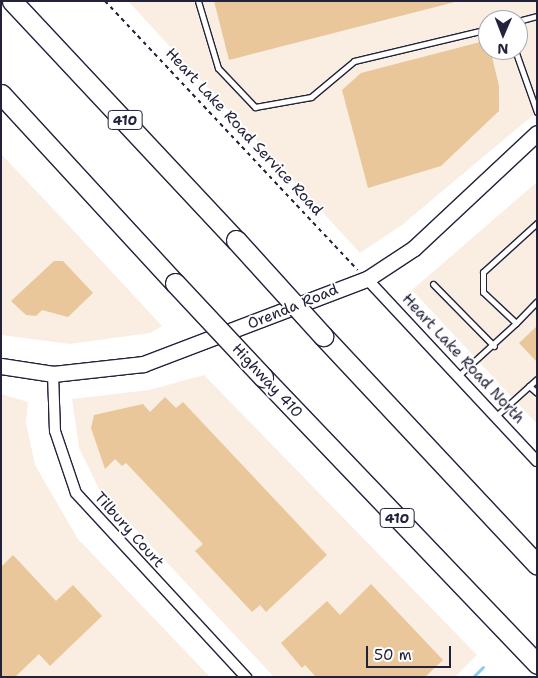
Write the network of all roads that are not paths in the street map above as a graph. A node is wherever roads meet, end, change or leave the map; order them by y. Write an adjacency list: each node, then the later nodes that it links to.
1 (12, 1): 22 (highway, 410, bridge)
2 (198, 1): 3 (lane)
3 (478, 31)
4 (519, 60): 6 (lane)
5 (1, 94): 23 (highway, Highway 410 / 410, bridge)
6 (537, 112)
7 (537, 133): 9 (street, Orenda Road)
8 (537, 223): 12 (lane)
9 (366, 278): 15 (street, Orenda Road); 16 (street, Heart Lake Road North)
10 (433, 284): 13 (lane)
11 (537, 301): 12 (lane)
12 (516, 323): 13 (lane)
13 (494, 346): 16 (lane)
14 (1, 366): 15 (street, Orenda Road)
15 (53, 374): 24 (street, Tilbury Court)
16 (458, 376): 20 (street, Heart Lake Road North)
17 (537, 379): 18 (lane)
18 (529, 386): 19 (lane); 20 (lane)
19 (537, 393)
20 (495, 416): 21 (street, Heart Lake Road North)
21 (537, 460)
22 (537, 565)
23 (537, 664)
24 (246, 677)

